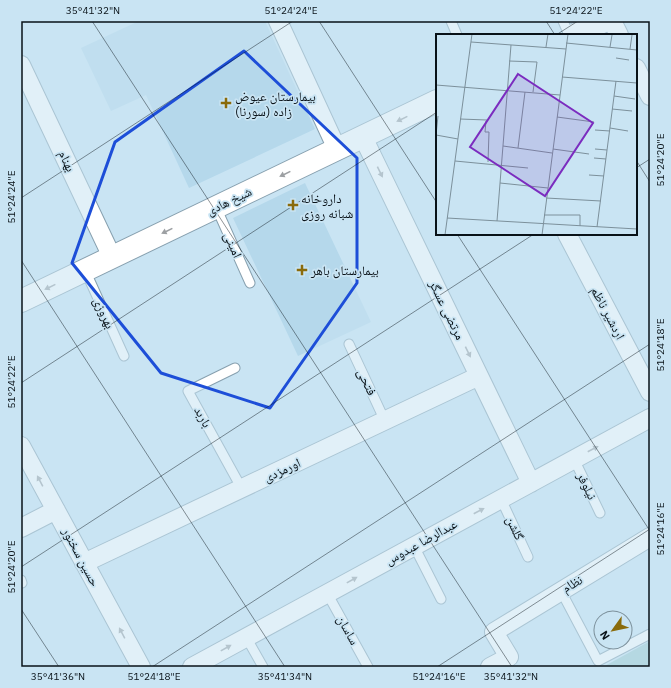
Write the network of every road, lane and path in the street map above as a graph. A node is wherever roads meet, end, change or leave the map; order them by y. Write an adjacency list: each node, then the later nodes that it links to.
1 (278, 21): 15 (street)
2 (451, 21): 6 (lane)
3 (563, 21): 7 (lane)
4 (604, 21): 8 (street)
5 (612, 21): 9 (street)
6 (457, 34)
7 (569, 34)
8 (576, 34)
9 (619, 34)
10 (21, 65): 18 (street, بهنام)
11 (637, 70): 12 (street)
12 (650, 96)
13 (436, 102): 14 (street, شیخ هادی, one-way to 14)
14 (363, 137): 15 (street, شیخ هادی); 25 (street, مرتضی عسگر, one-way to 25)
15 (336, 149): 16 (street, شیخ هادی, one-way to 16)
16 (216, 207): 18 (street, شیخ هادی, one-way to 18); 20 (lane, امینی)
17 (568, 235): 26 (street, اردشیر ناظم)
18 (112, 257): 19 (street, شیخ هادی)
19 (85, 270): 21 (street, شیخ هادی, one-way to 21); 23 (lane, بهروزی)
20 (250, 283)
21 (21, 301)
22 (349, 344): 28 (lane, فتحی)
23 (124, 356)
24 (235, 368): 32 (lane, باربد)
25 (480, 376): 28 (street, اورمزدی); 31 (street, مرتضی عسگر)
26 (650, 392)
27 (650, 418): 30 (street, عبدالرضا عبدوس, one-way to 27)
28 (385, 421): 32 (street, اورمزدی)
29 (21, 446): 34 (street, حسین سخنور, one-way to 29)
30 (574, 459): 31 (street, عبدالرضا عبدوس); 35 (lane, نیلوفر)
31 (531, 483): 33 (street, عبدالرضا عبدوس)
32 (242, 489): 40 (street, اورمزدی)
33 (501, 499): 38 (street, عبدالرضا عبدوس, one-way to 33); 39 (lane, گلشن)
34 (56, 510): 36 (street); 40 (street, حسین سخنور)
35 (600, 513)
36 (21, 528)
37 (650, 537): 41 (street, نظام)
38 (414, 546): 42 (street, عبدالرضا عبدوس, one-way to 38); 43 (lane)
39 (528, 557)
40 (84, 563): 46 (street, حسین سخنور, one-way to 40)
41 (561, 591): 44 (lane); 50 (street, نظام)
42 (327, 593): 45 (street, عبدالرضا عبدوس); 49 (lane, ساسان)
43 (441, 598)
44 (650, 634)
45 (246, 637): 47 (street, عبدالرضا عبدوس, one-way to 45); 48 (lane)
46 (140, 667)
47 (192, 667)
48 (263, 667)
49 (368, 667)
50 (490, 667)

